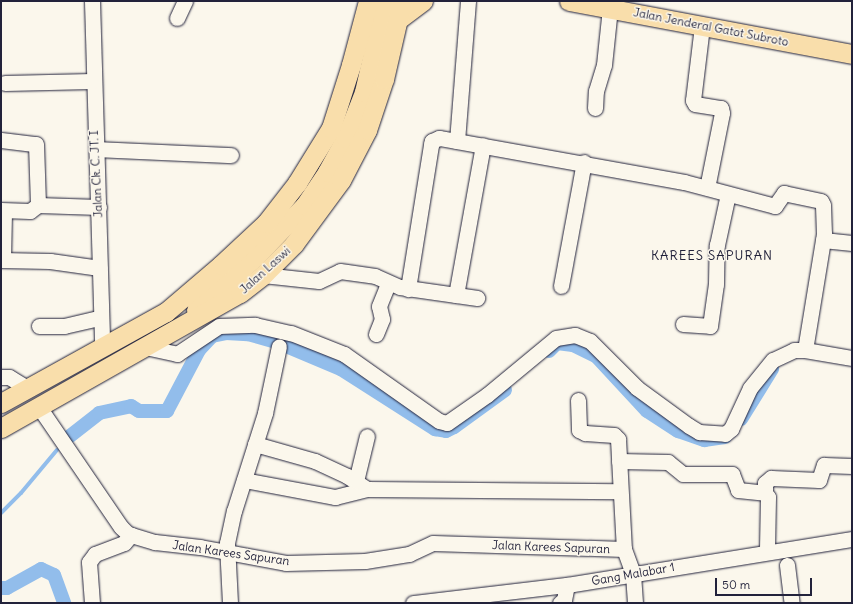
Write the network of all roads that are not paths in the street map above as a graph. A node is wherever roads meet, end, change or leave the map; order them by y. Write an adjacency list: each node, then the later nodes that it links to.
1 (92, 1): 14 (street, Jalan Ck. C. JT. I)
2 (185, 1): 10 (street)
3 (385, 1): 32 (main road)
4 (402, 1): 11 (main road, Jalan Laswi)
5 (423, 1): 11 (main road)
6 (468, 1): 18 (street)
7 (569, 1): 9 (main road, Jalan Jenderal Gatot Subroto)
8 (365, 5): 39 (main road)
9 (610, 8): 12 (main road, Jalan Jenderal Gatot Subroto); 16 (street)
10 (177, 18)
11 (399, 20): 33 (main road, Jalan Laswi)
12 (702, 26): 13 (main road, Jalan Jenderal Gatot Subroto); 23 (street)
13 (852, 54)
14 (92, 81): 15 (street); 20 (street, Jalan Ck. C. JT. I)
15 (5, 83)
16 (595, 108)
17 (1, 140): 25 (street)
18 (458, 141): 19 (street); 36 (street)
19 (483, 146): 22 (street); 37 (street)
20 (97, 149): 21 (street); 26 (street, Jalan Ck. C. JT. I)
21 (231, 155)
22 (584, 162): 23 (street); 35 (street)
23 (707, 188): 24 (street)
24 (728, 194): 28 (street); 41 (street)
25 (38, 205): 26 (street); 27 (street)
26 (99, 207): 31 (street, Jalan Ck. C. JT. I)
27 (2, 211): 30 (street)
28 (823, 240): 29 (street); 48 (street)
29 (852, 243)
30 (2, 260): 31 (street)
31 (100, 268): 40 (street, Jalan Ck. C. JT. I)
32 (235, 274): 39 (main road); 43 (main road)
33 (270, 275): 34 (street); 43 (main road, Jalan Laswi)
34 (388, 284): 36 (street); 44 (street)
35 (561, 286)
36 (408, 289): 37 (street)
37 (456, 295): 38 (street)
38 (477, 298)
39 (166, 312): 46 (main road)
40 (100, 318): 42 (street); 46 (street, Jalan Ck. C. JT. I)
41 (683, 324)
42 (38, 326)
43 (176, 329): 47 (main road, Jalan Laswi)
44 (376, 334)
45 (279, 346): 57 (street)
46 (102, 347): 51 (main road)
47 (145, 348): 48 (street); 54 (main road, Jalan Laswi)
48 (805, 350): 49 (street)
49 (852, 358)
50 (1, 377): 51 (street)
51 (27, 388): 53 (main road)
52 (578, 400): 58 (street)
53 (1, 403)
54 (39, 407): 55 (main road, Jalan Laswi); 64 (street, Jalan Karees Sapuran)
55 (1, 428)
56 (367, 436): 61 (street)
57 (255, 444): 60 (street); 61 (street)
58 (619, 461): 62 (street); 63 (street)
59 (852, 466): 63 (street)
60 (244, 480): 61 (street); 68 (street)
61 (361, 485): 62 (street)
62 (620, 491): 66 (street)
63 (765, 494): 67 (street)
64 (131, 535): 68 (street, Jalan Karees Sapuran); 72 (street)
65 (852, 539): 67 (street, Gang Malabar 1)
66 (624, 550): 68 (street, Jalan Karees Sapuran); 70 (street, Jalan Karees Sapuran)
67 (767, 551): 70 (street, Gang Malabar 1)
68 (228, 552): 73 (street)
69 (786, 565): 77 (street)
70 (633, 574): 71 (street, Gang Malabar 1); 76 (street, Jalan Karees Sapuran)
71 (567, 585): 74 (street, Gang Malabar 1); 75 (street)
72 (92, 603)
73 (230, 603)
74 (413, 603)
75 (560, 603)
76 (634, 603)
77 (792, 603)

